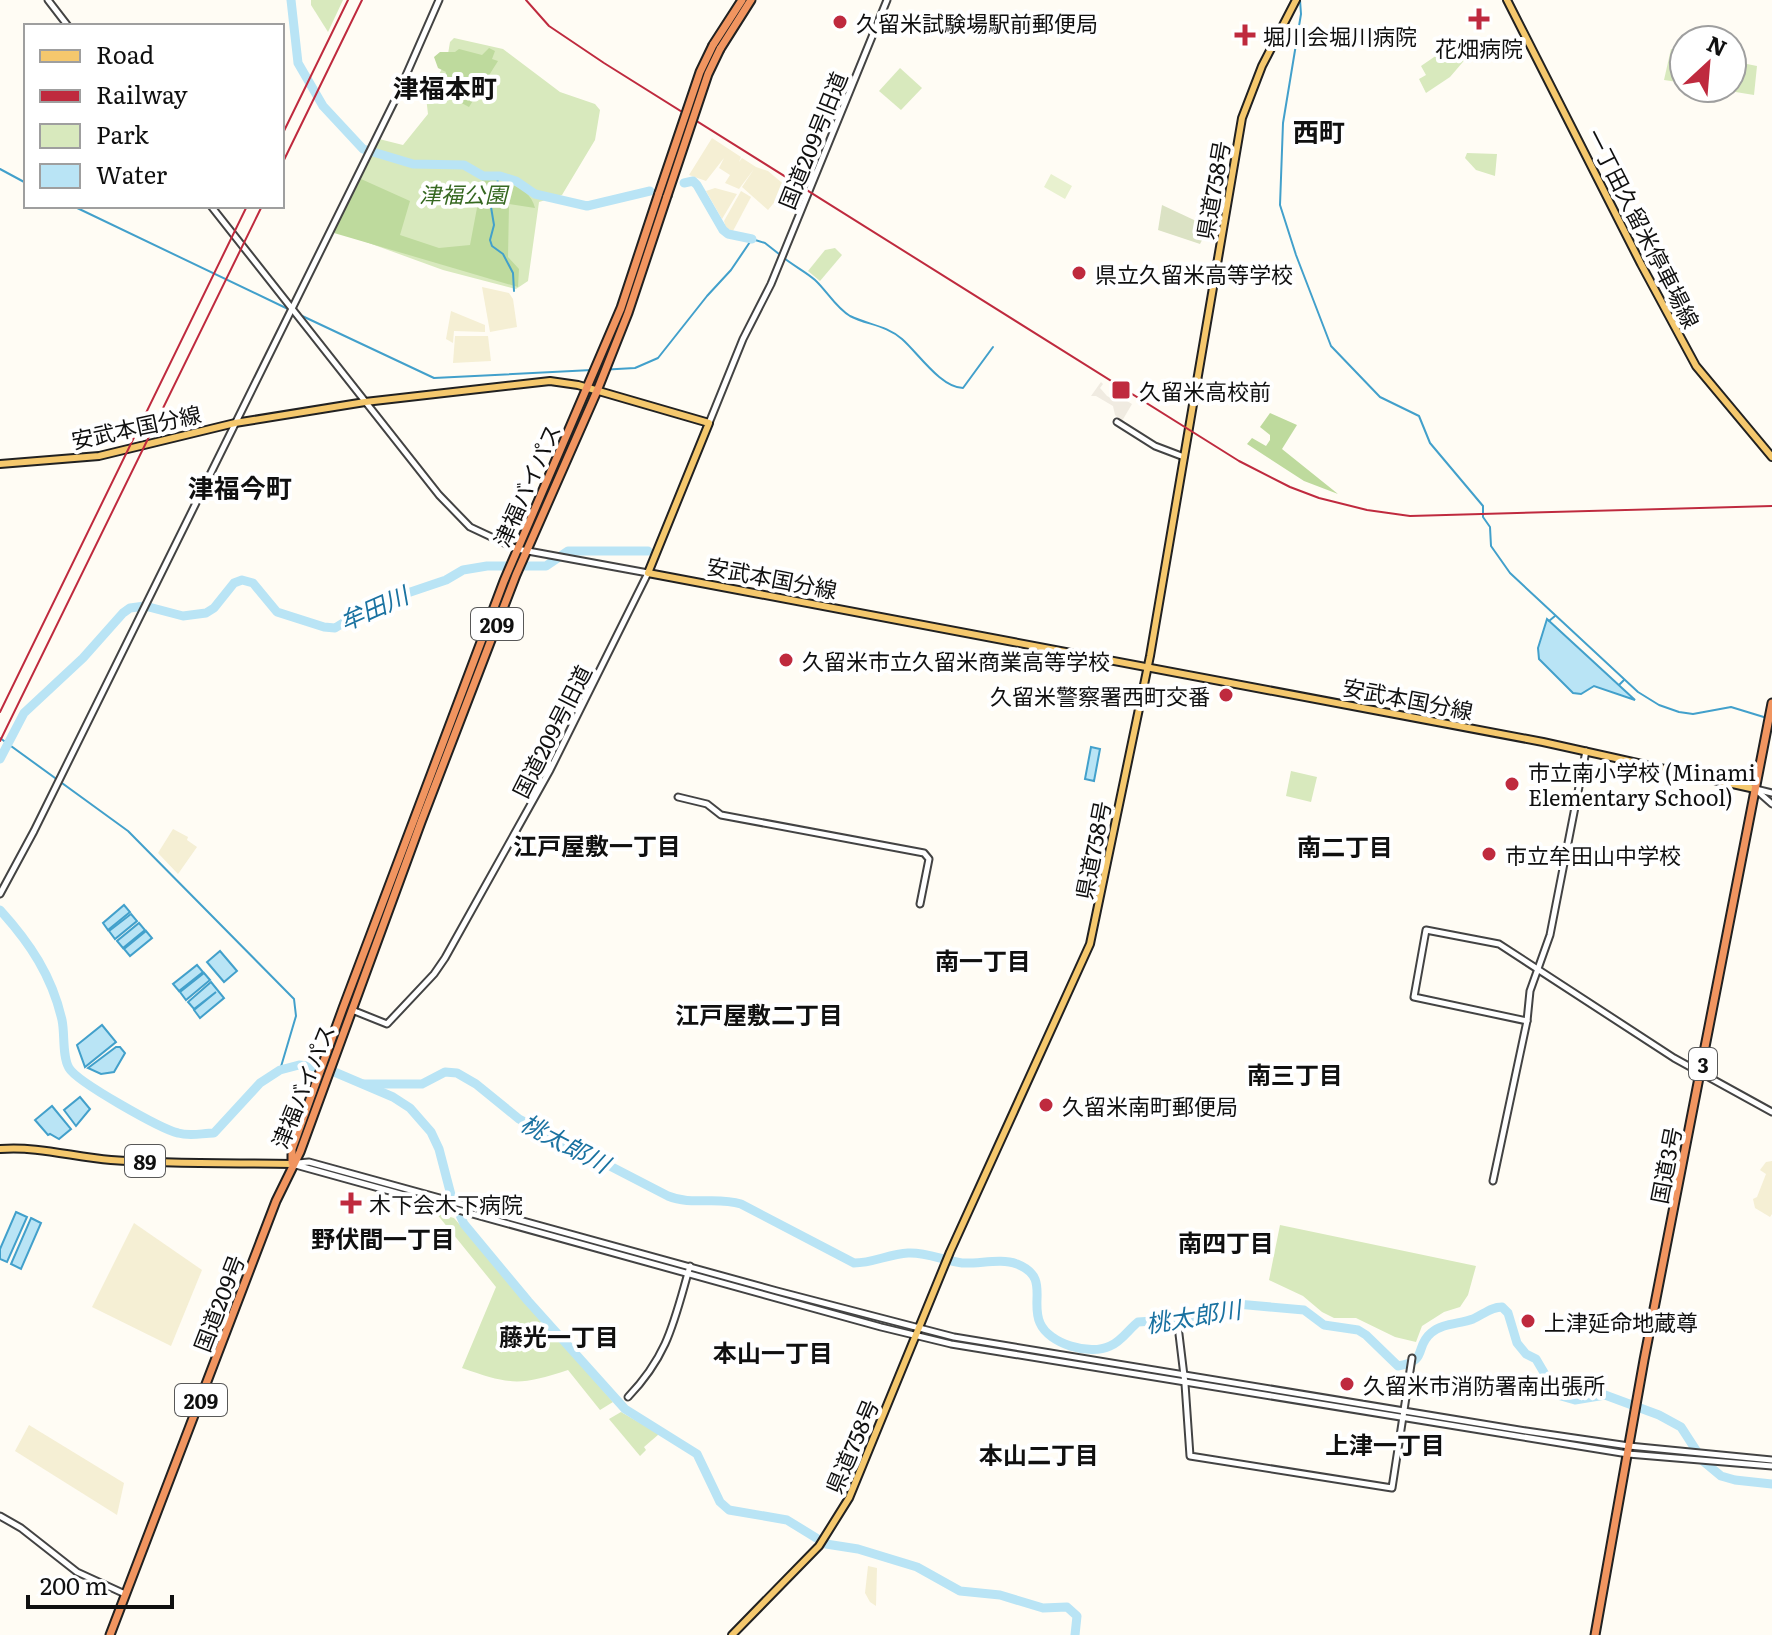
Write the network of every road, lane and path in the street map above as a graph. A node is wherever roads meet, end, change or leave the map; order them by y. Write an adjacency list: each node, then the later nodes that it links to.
1 (48, 0): 8 (street)
2 (439, 0): 11 (street)
3 (742, 0): 9 (highway, 津福バイパス / 209)
4 (751, 0): 9 (highway, 津福バイパス / 209)
5 (887, 0): 16 (street, 国道209号旧道)
6 (1296, 0): 17 (main road, 県道758号)
7 (1507, 0): 18 (main road, 一丁田久留米停車場線)
8 (66, 24)
9 (716, 47): 12 (highway, 津福バイパス / 209, bridge)
10 (213, 208): 11 (street)
11 (291, 308): 13 (street); 15 (street)
12 (593, 390): 13 (main road, 安武本国分線); 16 (main road, 安武本国分線); 20 (highway, 津福バイパス / 209); 21 (highway, 津福バイパス / 209)
13 (365, 402): 15 (main road, 安武本国分線); 20 (street)
14 (1117, 422): 17 (street)
15 (235, 423): 19 (main road, 安武本国分線); 30 (street)
16 (709, 423): 22 (main road)
17 (1184, 457): 23 (main road, 県道758号)
18 (1772, 457)
19 (0, 464)
20 (517, 549): 21 (street); 35 (highway, 津福バイパス / 209)
21 (526, 551): 22 (street); 33 (highway, 津福バイパス / 209)
22 (648, 573): 23 (main road, 安武本国分線); 33 (street, 国道209号旧道)
23 (1147, 667): 25 (main road, 安武本国分線); 44 (main road, 県道758号)
24 (1772, 703): 26 (highway, 国道3号 / 3)
25 (1586, 751): 26 (main road, 安武本国分線); 32 (street)
26 (1755, 789): 27 (street); 29 (street); 36 (highway, 国道3号 / 3)
27 (1772, 793)
28 (678, 797): 31 (street)
29 (1772, 804)
30 (0, 894)
31 (920, 904)
32 (1538, 967): 34 (street); 34 (street); 36 (street)
33 (351, 1010): 35 (highway, 津福バイパス / 209)
34 (1527, 1021): 40 (street)
35 (331, 1054): 39 (highway, 津福バイパス / 209)
36 (1701, 1072): 37 (street); 49 (highway, 国道3号 / 3)
37 (1772, 1112)
38 (0, 1149): 39 (main road, 89)
39 (292, 1164): 41 (street); 42 (street); 53 (highway, 国道209号 / 209)
40 (1493, 1181)
41 (690, 1266): 42 (street); 44 (street)
42 (688, 1273): 44 (street); 47 (street)
43 (1178, 1326): 46 (street)
44 (917, 1332): 46 (street); 55 (main road, 県道758号)
45 (1412, 1358): 48 (street)
46 (1185, 1380): 48 (street); 48 (street)
47 (628, 1397)
48 (1403, 1414): 49 (street)
49 (1629, 1450): 50 (street); 51 (street); 56 (highway, 国道3号 / 3)
50 (1772, 1460)
51 (1772, 1466)
52 (0, 1516): 53 (street)
53 (125, 1594): 54 (highway, 国道209号 / 209)
54 (110, 1635)
55 (732, 1635)
56 (1595, 1635)

